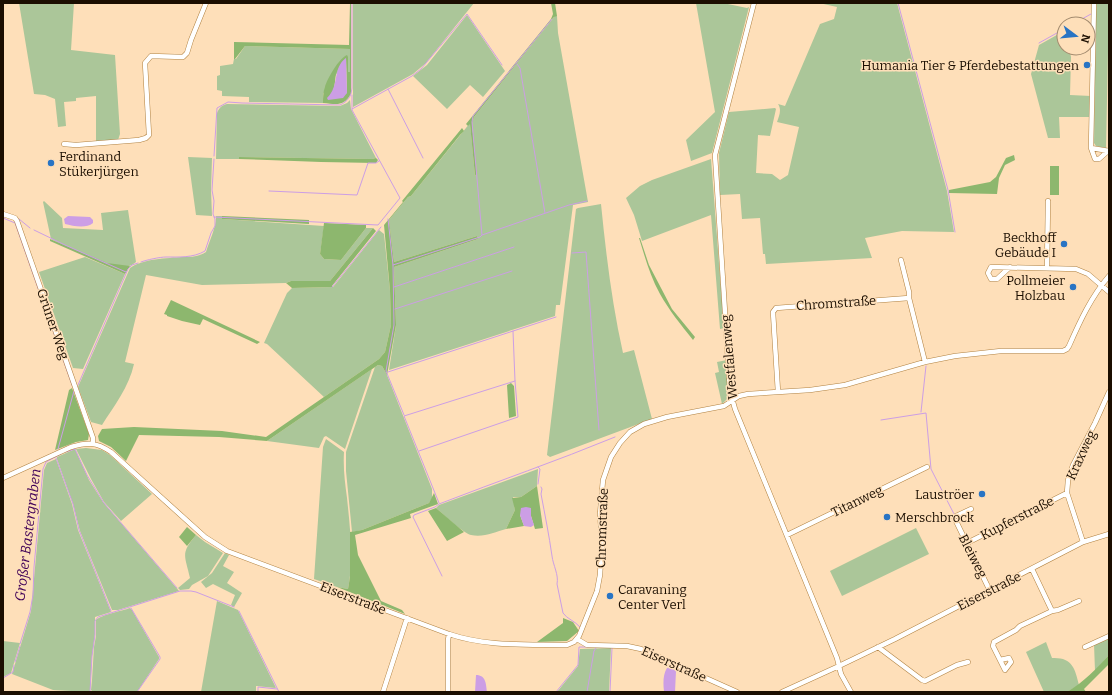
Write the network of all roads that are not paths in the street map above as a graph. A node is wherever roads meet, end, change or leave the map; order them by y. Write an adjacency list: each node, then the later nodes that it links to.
1 (206, 3): 4 (street)
2 (754, 3): 19 (street, Westfalenweg)
3 (1094, 3): 5 (street)
4 (64, 144)
5 (1091, 148): 6 (street); 6 (street)
6 (1109, 151)
7 (1048, 201): 11 (street)
8 (3, 214): 20 (street, Grüner Weg)
9 (901, 260): 15 (street)
10 (1010, 267): 11 (street)
11 (1047, 268): 13 (street)
12 (1109, 276): 13 (street)
13 (1101, 285): 14 (street); 16 (street, Chromstraße)
14 (1109, 292)
15 (909, 298): 16 (street); 17 (street, Chromstraße)
16 (925, 362): 17 (street, Chromstraße)
17 (778, 392): 19 (street, Chromstraße)
18 (1109, 392): 23 (street, Kraxweg)
19 (732, 400): 26 (street, Westfalenweg); 36 (street, Chromstraße)
20 (94, 443): 22 (street); 33 (street, Eiserstraße)
21 (927, 467): 26 (street, Titanweg)
22 (3, 478)
23 (1067, 493): 27 (street, Kraxweg); 28 (street, Kupferstraße)
24 (971, 508): 28 (street, Bleiweg)
25 (1109, 534): 27 (street, Eiserstraße)
26 (787, 535): 41 (street, Westfalenweg)
27 (1083, 542): 29 (street, Eiserstraße)
28 (966, 543): 30 (street, Bleiweg)
29 (1032, 570): 30 (street, Eiserstraße); 32 (street)
30 (990, 591): 37 (street, Eiserstraße)
31 (1079, 601): 32 (street)
32 (1052, 611): 39 (street)
33 (407, 618): 34 (street, Eiserstraße); 42 (street)
34 (449, 634): 36 (street, Eiserstraße); 43 (street)
35 (1109, 636): 38 (street)
36 (577, 639): 44 (street, Eiserstraße)
37 (878, 647): 40 (street); 41 (street, Eiserstraße)
38 (1085, 647)
39 (1000, 660)
40 (968, 662)
41 (839, 666): 45 (street, Eiserstraße); 46 (street, Westfalenweg)
42 (383, 692)
43 (448, 692)
44 (737, 692)
45 (782, 692)
46 (851, 692)

